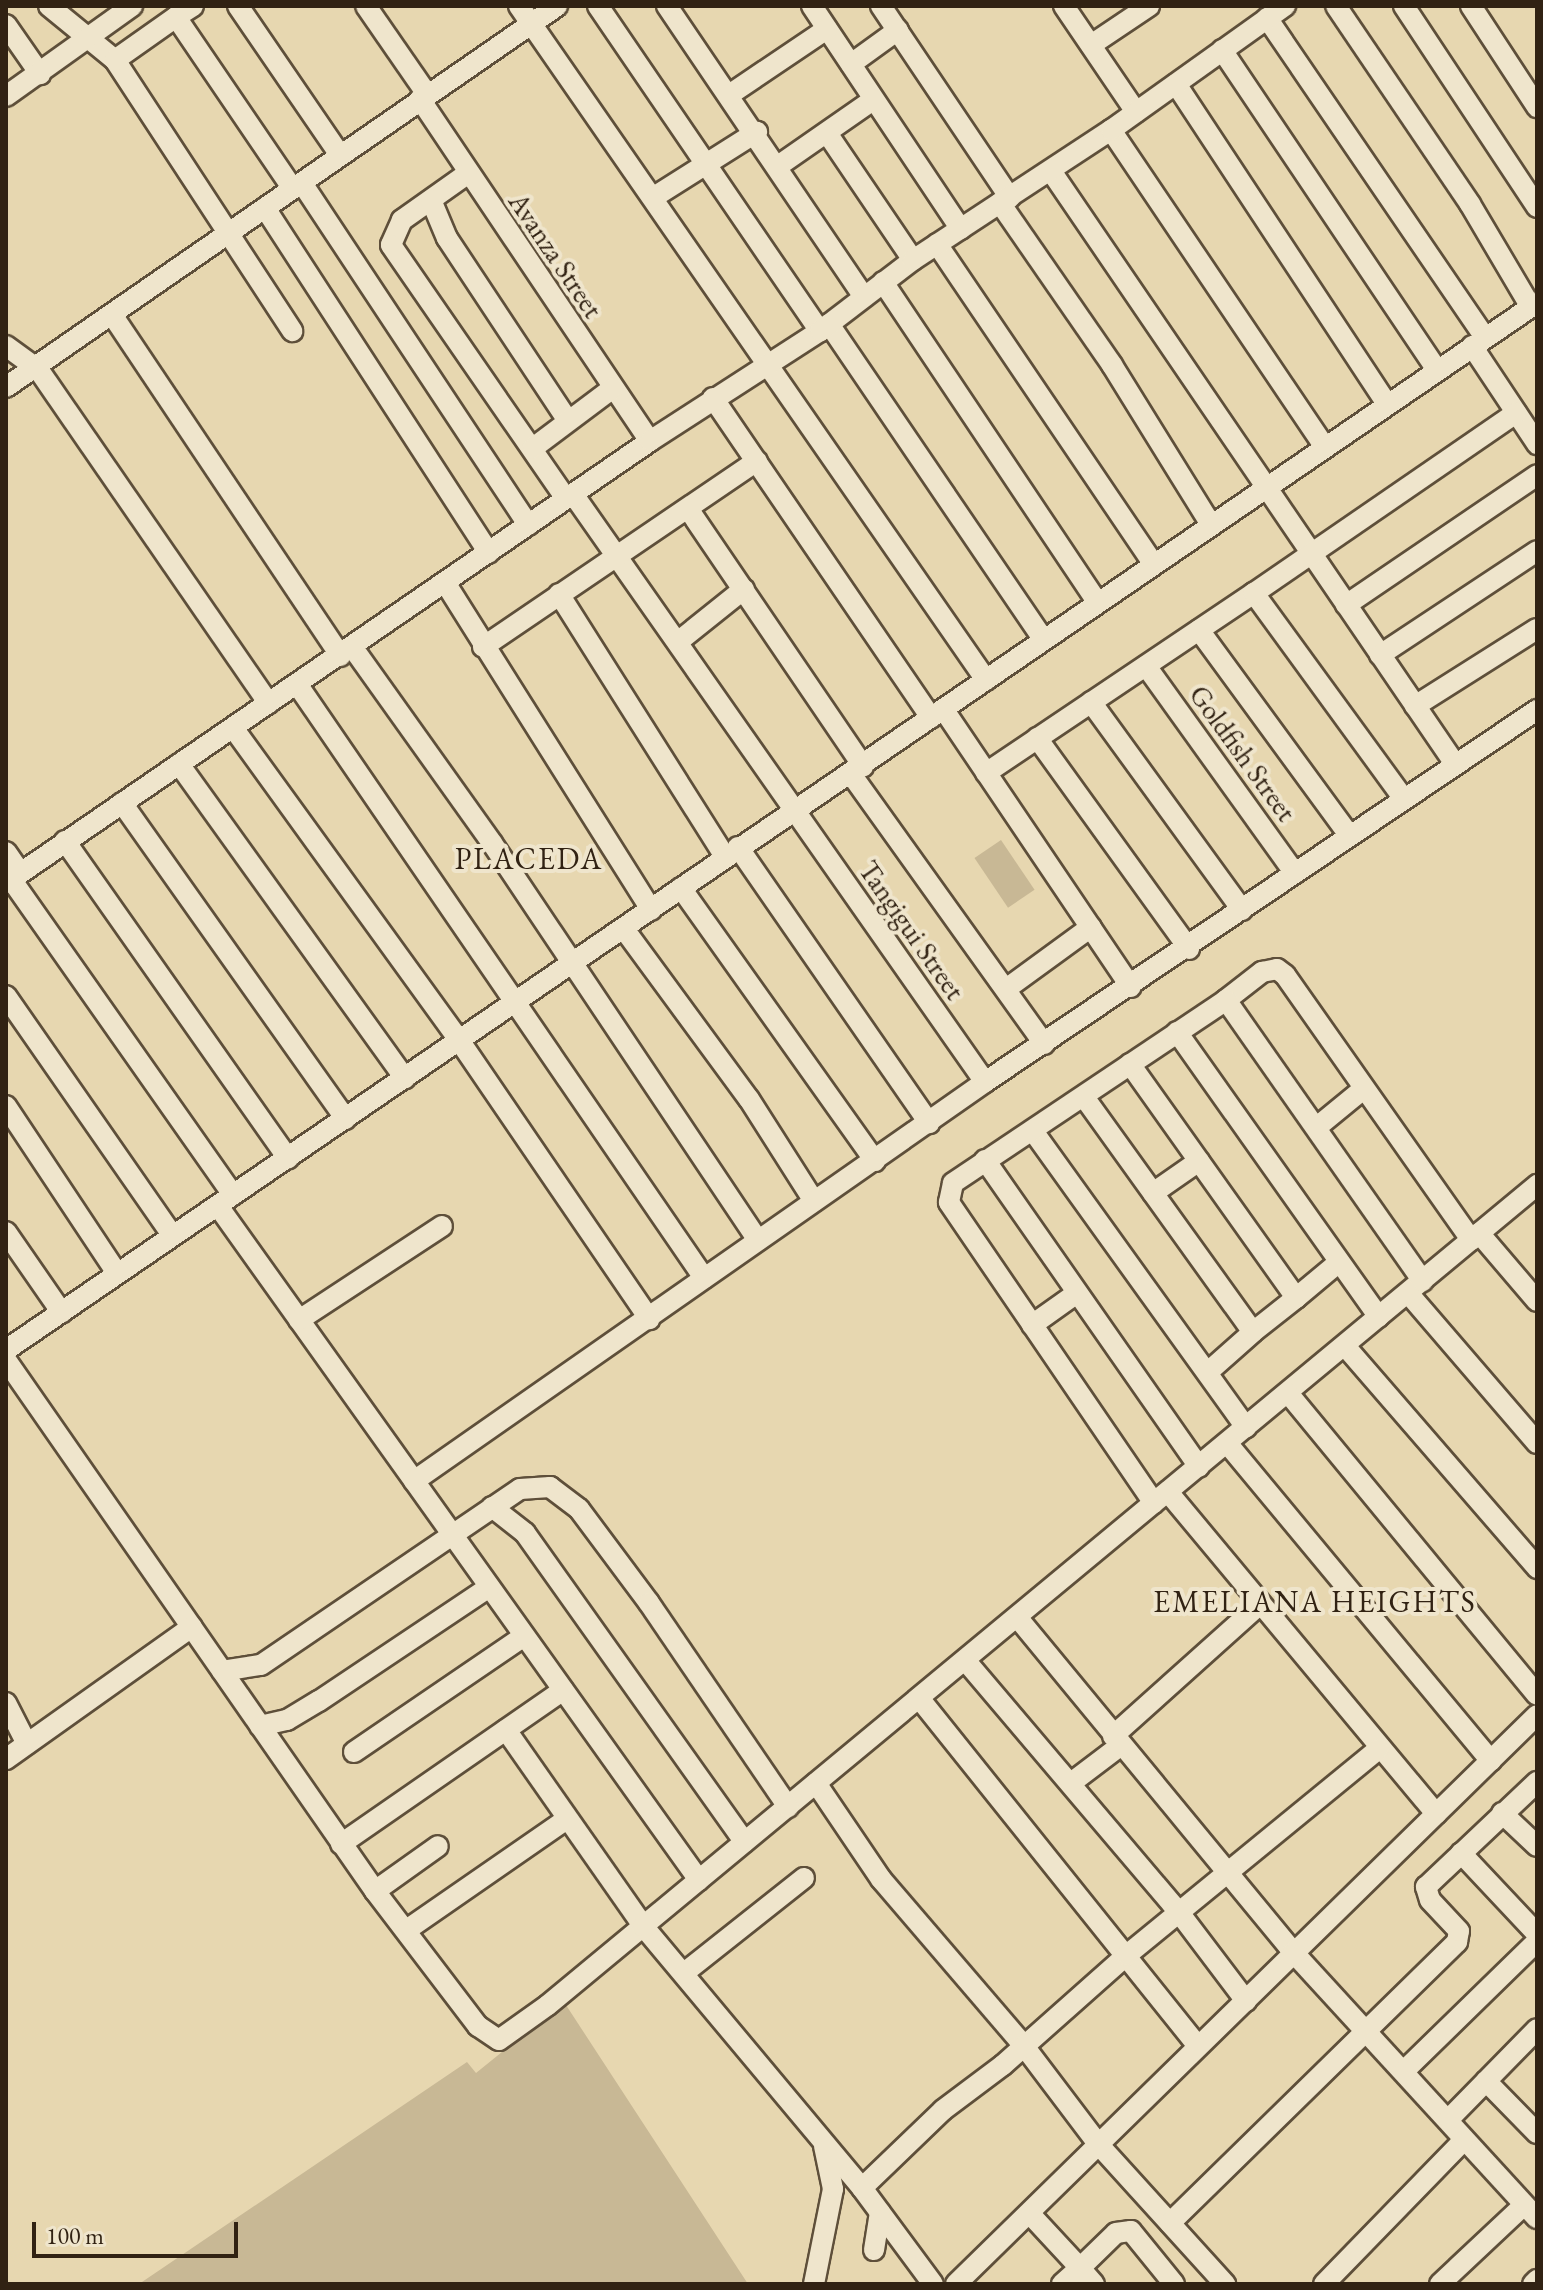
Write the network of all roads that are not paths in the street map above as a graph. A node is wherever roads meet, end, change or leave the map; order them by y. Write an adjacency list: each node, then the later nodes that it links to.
1 (49, 6): 22 (street)
2 (238, 6): 38 (street)
3 (366, 6): 31 (street, Avanza Street)
4 (557, 6): 17 (street)
5 (598, 6): 39 (street)
6 (667, 6): 29 (street)
7 (812, 6): 20 (street)
8 (881, 6): 21 (street)
9 (1064, 6): 23 (street)
10 (1149, 6): 23 (street)
11 (1285, 6): 18 (street)
12 (1336, 6): 55 (street)
13 (1404, 6): 47 (street)
14 (1471, 6): 33 (street)
15 (128, 7): 22 (street)
16 (185, 12): 25 (street); 43 (street)
17 (526, 14): 31 (street); 44 (street)
18 (1267, 18): 24 (street); 59 (street)
19 (6, 25): 27 (street)
20 (827, 29): 26 (street); 29 (street)
21 (898, 30): 26 (street); 46 (street)
22 (92, 37): 25 (street); 27 (street)
23 (1091, 45): 34 (street)
24 (1222, 50): 28 (street); 63 (street)
25 (115, 60): 50 (street)
26 (851, 64): 32 (street)
27 (40, 74): 30 (street)
28 (1176, 84): 34 (street); 67 (street)
29 (729, 95): 36 (street)
30 (6, 96)
31 (424, 97): 38 (street); 42 (street, Avanza Street)
32 (873, 100): 37 (street); 49 (street)
33 (1537, 107)
34 (1136, 112): 35 (street)
35 (1111, 130): 41 (street); 72 (street)
36 (757, 132): 39 (street); 40 (street)
37 (827, 133): 40 (street); 52 (street)
38 (340, 155): 43 (street)
39 (707, 162): 44 (street); 57 (street)
40 (778, 166): 54 (street)
41 (1051, 171): 46 (street); 76 (street)
42 (467, 174): 45 (street, Tangigui Street); 65 (street, Avanza Street)
43 (297, 186): 48 (street); 80 (street)
44 (654, 197): 61 (street)
45 (431, 200): 69 (street); 73 (street, Tangigui Street)
46 (1005, 200): 49 (street); 79 (street)
47 (1537, 207)
48 (265, 208): 50 (street); 82 (street)
49 (961, 229): 51 (street)
50 (233, 234): 56 (street); 58 (street)
51 (937, 244): 52 (street); 85 (street)
52 (913, 260): 53 (street)
53 (883, 282): 54 (street); 90 (street)
54 (864, 297): 57 (street)
55 (1534, 305): 59 (street)
56 (113, 316): 62 (street); 97 (street)
57 (824, 327): 61 (street); 94 (street)
58 (292, 331)
59 (1479, 342): 63 (street); 68 (street)
60 (6, 346): 62 (street)
61 (768, 364): 66 (street); 100 (street)
62 (38, 369): 64 (street); 103 (street)
63 (1437, 370): 67 (street)
64 (6, 387)
65 (613, 388): 69 (street); 70 (street, Avanza Street)
66 (713, 398): 70 (street); 74 (street)
67 (1387, 404): 72 (street)
68 (1516, 413): 71 (street); 83 (street)
69 (568, 421): 73 (street)
70 (650, 441): 77 (street)
71 (1537, 444)
72 (1324, 446): 76 (street)
73 (533, 448): 77 (street, Tangigui Street)
74 (757, 461): 78 (street); 106 (street)
75 (1537, 475): 91 (street)
76 (1267, 484): 79 (street); 83 (street)
77 (569, 497): 80 (street); 84 (street, Tangigui Street)
78 (689, 510): 84 (street); 87 (street)
79 (1210, 523): 85 (street)
80 (528, 525): 82 (street)
81 (1537, 551): 98 (street)
82 (489, 553): 86 (street)
83 (1310, 554): 88 (street); 91 (street)
84 (618, 556): 89 (street); 95 (street, Tangigui Street)
85 (1153, 563): 90 (street)
86 (446, 584): 96 (street); 97 (street)
87 (744, 589): 95 (street); 111 (street)
88 (1254, 593): 93 (street); 113 (street)
89 (559, 594): 96 (street); 119 (street)
90 (1096, 600): 94 (street)
91 (1346, 605): 98 (street)
92 (1537, 629): 104 (street)
93 (1199, 630): 99 (street); 116 (street)
94 (1042, 638): 100 (street)
95 (679, 641): 115 (street, Tangigui Street)
96 (483, 647): 123 (street)
97 (347, 652): 101 (street); 128 (street)
98 (1380, 655): 104 (street)
99 (1146, 666): 102 (street); 120 (street, Goldfish Street)
100 (986, 680): 106 (street)
101 (297, 684): 103 (street); 133 (street)
102 (1091, 702): 108 (street); 124 (street)
103 (268, 703): 107 (street)
104 (1415, 706): 110 (street)
105 (1537, 710): 110 (street)
106 (937, 714): 111 (street); 112 (street)
107 (234, 729): 109 (street); 135 (street)
108 (1037, 738): 112 (street); 127 (street)
109 (179, 764): 114 (street); 138 (street)
110 (1455, 764): 113 (street)
111 (857, 770): 115 (street); 130 (street)
112 (986, 773): 125 (street)
113 (1404, 799): 116 (street)
114 (122, 803): 117 (street); 143 (street)
115 (793, 810): 119 (street); 139 (street, Tangigui Street)
116 (1350, 836): 120 (street)
117 (65, 841): 121 (street); 147 (street)
118 (6, 852): 121 (street)
119 (732, 852): 122 (street); 144 (street)
120 (1295, 873): 124 (street)
121 (12, 878): 153 (street)
122 (681, 888): 123 (street); 149 (street)
123 (651, 910): 126 (street)
124 (1242, 910): 127 (street)
125 (1091, 927): 129 (street); 130 (street)
126 (624, 929): 128 (street); 154 (street)
127 (1189, 949): 129 (street)
128 (573, 963): 133 (street); 159 (street)
129 (1131, 987): 136 (street)
130 (1006, 989): 136 (street)
131 (6, 996): 157 (street)
132 (1226, 1000): 134 (street); 140 (street); 145 (street)
133 (512, 1002): 135 (street); 162 (street)
134 (1177, 1032): 137 (street); 160 (street)
135 (459, 1040): 138 (street); 169 (street)
136 (1044, 1044): 139 (street)
137 (1130, 1064): 141 (street); 150 (street)
138 (405, 1078): 143 (street)
139 (985, 1082): 144 (street)
140 (1362, 1090): 145 (street); 158 (street)
141 (1084, 1097): 146 (street); 152 (street)
142 (6, 1106): 161 (street)
143 (346, 1119): 147 (street)
144 (929, 1123): 149 (street)
145 (1317, 1127): 163 (street)
146 (1033, 1131): 148 (street); 176 (street)
147 (288, 1158): 153 (street)
148 (985, 1160): 164 (street); 171 (street)
149 (875, 1161): 154 (street)
150 (1199, 1161): 152 (street); 165 (street)
151 (1535, 1190): 158 (street)
152 (1153, 1193): 172 (street)
153 (225, 1200): 157 (street); 170 (street)
154 (814, 1201): 159 (street)
155 (442, 1226): 170 (street)
156 (6, 1232): 167 (street)
157 (173, 1236): 161 (street)
158 (1475, 1237): 163 (street); 166 (street)
159 (758, 1240): 162 (street)
160 (1339, 1262): 165 (street); 168 (street)
161 (117, 1273): 167 (street)
162 (704, 1278): 169 (street)
163 (1415, 1287): 168 (street); 180 (street)
164 (1077, 1293): 171 (street); 181 (street)
165 (1296, 1298): 172 (street)
166 (1537, 1301)
167 (62, 1313): 174 (street)
168 (1379, 1317): 173 (street)
169 (649, 1319): 182 (street)
170 (299, 1320): 182 (street)
171 (1032, 1325): 183 (street)
172 (1253, 1332): 176 (street)
173 (1345, 1346): 177 (street); 186 (street)
174 (6, 1350)
175 (6, 1360): 190 (street)
176 (1208, 1372): 178 (street)
177 (1288, 1393): 178 (street); 195 (street)
178 (1246, 1427): 179 (street)
179 (1227, 1443): 181 (street); 206 (street)
180 (1537, 1443)
181 (1199, 1467): 183 (street)
182 (414, 1481): 185 (street)
183 (1161, 1498): 188 (street); 189 (street)
184 (492, 1507): 185 (street); 210 (street); 214 (street)
185 (452, 1534): 187 (street); 193 (street)
186 (1537, 1568)
187 (489, 1587): 191 (street); 199 (street)
188 (1259, 1605): 201 (street); 203 (street)
189 (1017, 1617): 192 (street); 201 (street)
190 (192, 1627): 193 (street); 202 (street)
191 (524, 1636): 194 (street); 204 (street)
192 (965, 1660): 196 (street); 209 (street)
193 (222, 1671): 199 (street)
194 (563, 1690): 200 (street); 221 (street)
195 (1537, 1695)
196 (919, 1698): 208 (street); 229 (street)
197 (6, 1703): 202 (street)
198 (1537, 1715): 206 (street)
199 (260, 1726): 215 (street)
200 (506, 1730): 213 (street); 215 (street)
201 (1117, 1740): 209 (street); 219 (street)
202 (27, 1744): 205 (street)
203 (1379, 1749): 212 (street); 219 (street)
204 (354, 1752)
205 (6, 1759)
206 (1491, 1761): 212 (street)
207 (1537, 1782): 211 (street)
208 (816, 1783): 210 (street); 234 (street)
209 (1071, 1783): 223 (street)
210 (788, 1807): 214 (street)
211 (1502, 1813): 217 (street); 218 (street)
212 (1436, 1814): 228 (street)
213 (567, 1819): 224 (street); 225 (street)
214 (745, 1842): 221 (street)
215 (341, 1844): 222 (street)
216 (438, 1846): 222 (street)
217 (1537, 1846)
218 (1461, 1853): 226 (street); 233 (street)
219 (1229, 1871): 223 (street); 228 (street)
220 (804, 1878): 230 (street)
221 (699, 1880): 224 (street)
222 (375, 1891): 225 (street)
223 (1181, 1915): 229 (street); 231 (street)
224 (643, 1926): 225 (street); 230 (street)
225 (408, 1929)
226 (1537, 1934)
227 (1537, 1941): 236 (street)
228 (1293, 1952): 231 (street); 233 (street)
229 (1127, 1955): 234 (street); 235 (street)
230 (684, 1973): 242 (street)
231 (1246, 2001): 235 (street)
232 (1537, 2029): 237 (street)
233 (1365, 2033): 236 (street); 247 (street)
234 (1024, 2046): 241 (street); 243 (street)
235 (1198, 2046): 241 (street)
236 (1404, 2071): 238 (street)
237 (1486, 2081): 238 (street); 239 (street)
238 (1448, 2120): 240 (street)
239 (1537, 2133)
240 (1463, 2141): 244 (street); 258 (street)
241 (1099, 2145): 246 (street); 247 (street)
242 (824, 2146): 243 (street); 251 (street)
243 (862, 2188): 245 (street)
244 (1530, 2211): 259 (street)
245 (880, 2212): 248 (street); 252 (street)
246 (1030, 2214): 249 (street); 253 (street)
247 (1170, 2223): 257 (street)
248 (874, 2250)
249 (1080, 2268): 254 (street); 255 (street); 256 (street)
250 (1537, 2280): 260 (street)
251 (814, 2284)
252 (933, 2284)
253 (956, 2284)
254 (1062, 2284)
255 (1094, 2284)
256 (1174, 2284)
257 (1225, 2284)
258 (1324, 2284)
259 (1440, 2284)
260 (1533, 2284)

